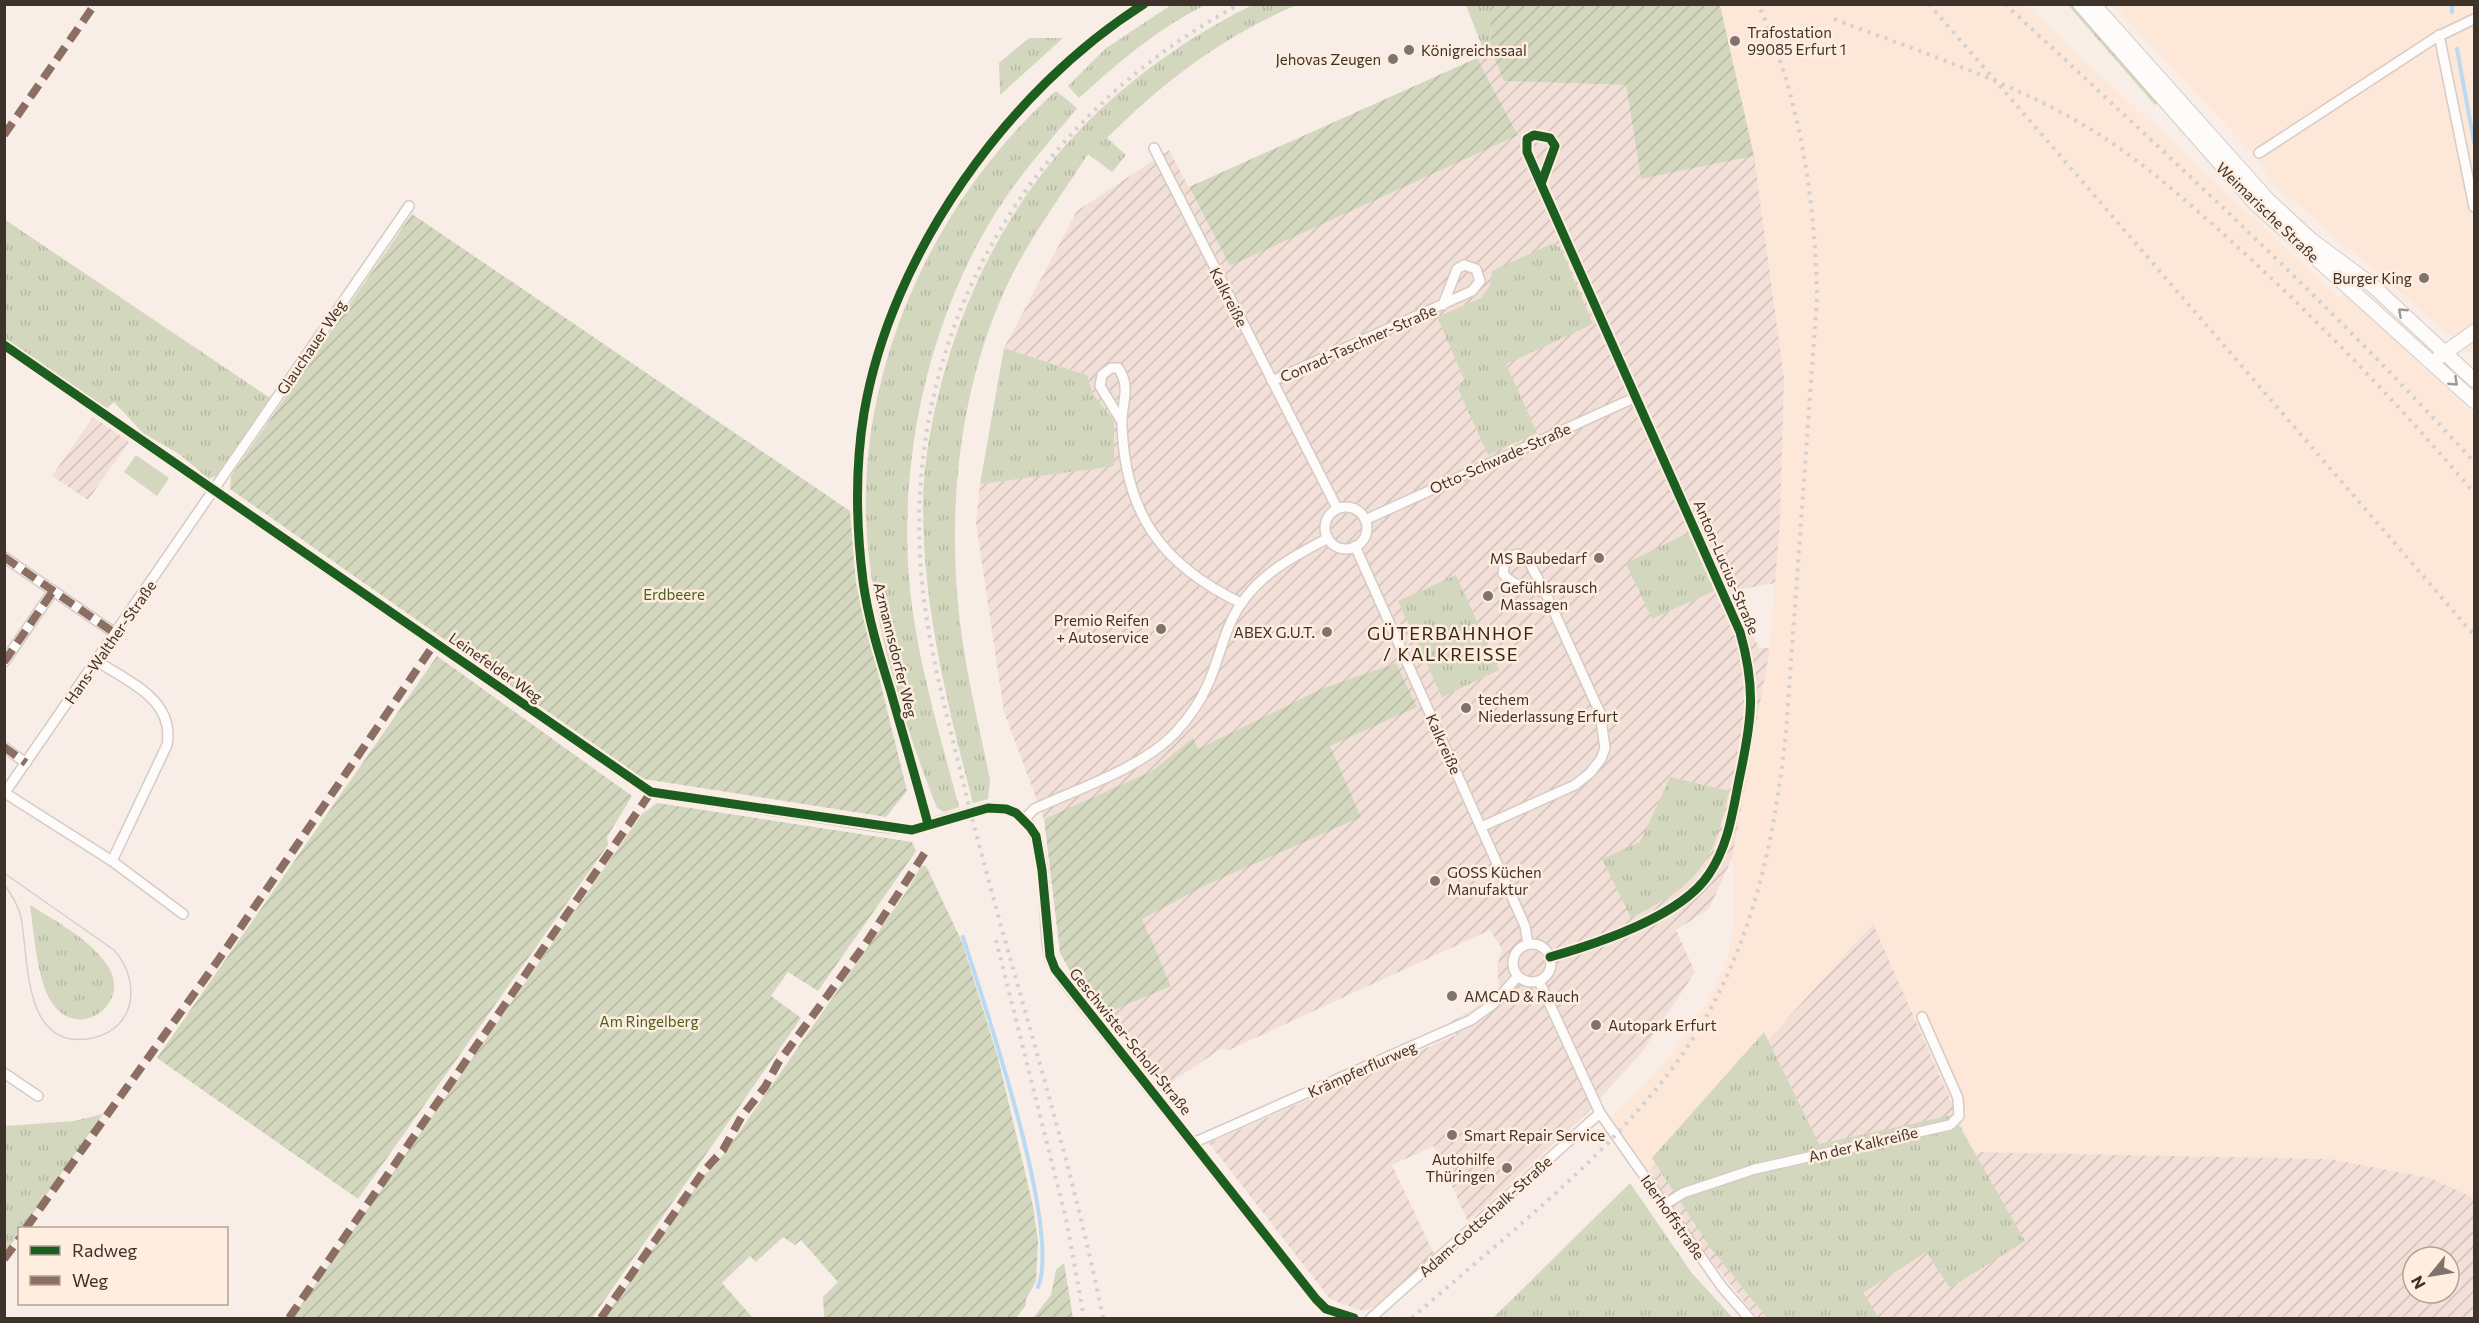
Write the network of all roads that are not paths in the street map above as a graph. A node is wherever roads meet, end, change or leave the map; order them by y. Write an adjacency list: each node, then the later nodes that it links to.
1 (1144, 4): 37 (street, Azmannsdorfer Weg)
2 (2080, 4): 14 (main road, Weimarische Straße)
3 (2093, 4): 13 (main road, Weimarische Straße, one-way to 3)
4 (2475, 19): 5 (street)
5 (2439, 35): 7 (street); 10 (street)
6 (1154, 148): 16 (street, Kalkreiße)
7 (2259, 153)
8 (1541, 184): 8 (street, Anton-Lucius-Straße); 17 (street, Anton-Lucius-Straße)
9 (409, 206): 21 (street, Glauchauer Weg)
10 (2475, 207)
11 (1443, 304): 11 (street, Conrad-Taschner-Straße); 16 (street, Conrad-Taschner-Straße)
12 (2475, 332): 13 (main road)
13 (2444, 352): 14 (main road); 15 (main road, Weimarische Straße)
14 (2434, 363): 18 (main road, Weimarische Straße, one-way to 18)
15 (2475, 380)
16 (1272, 381): 22 (street, Kalkreiße)
17 (1635, 397): 23 (street, Otto-Schwade-Straße); 42 (street, Anton-Lucius-Straße)
18 (2475, 401)
19 (92, 406): 21 (street, Leinefelder Weg)
20 (1122, 422): 20 (street); 29 (street)
21 (214, 489): 30 (street, Hans-Walther-Straße); 37 (street, Leinefelder Weg)
22 (1337, 508): 23 (street); 24 (street)
23 (1365, 520): 25 (street)
24 (1328, 538): 25 (street); 29 (street)
25 (1355, 546): 38 (street, Kalkreiße)
26 (4, 557): 27 (street)
27 (53, 591): 30 (street); 32 (street)
28 (1545, 592): 28 (street); 38 (street)
29 (1241, 603): 36 (street)
30 (116, 634): 31 (street, Hans-Walther-Straße)
31 (97, 661): 34 (street, Hans-Walther-Straße); 39 (street)
32 (4, 662)
33 (4, 747): 34 (street)
34 (26, 763): 35 (street, Hans-Walther-Straße)
35 (5, 794): 39 (street)
36 (1024, 820): 37 (street, bridge); 49 (street, Geschwister-Scholl-Straße)
37 (928, 824)
38 (1481, 827): 41 (street, Kalkreiße)
39 (112, 861): 40 (street)
40 (183, 914)
41 (1528, 944): 42 (street); 43 (street)
42 (1550, 957): 44 (street)
43 (1518, 976): 44 (street); 49 (street, Krämpferflurweg)
44 (1539, 981): 48 (street)
45 (1922, 1017): 50 (street, An der Kalkreiße)
46 (4, 1073): 47 (street)
47 (38, 1096)
48 (1599, 1113): 50 (street, Iderhoffstraße); 52 (street, Adam-Gottschalk-Straße)
49 (1193, 1143): 51 (street, Geschwister-Scholl-Straße)
50 (1664, 1205): 53 (street, Iderhoffstraße)
51 (1354, 1318)
52 (1371, 1318)
53 (1749, 1318)

